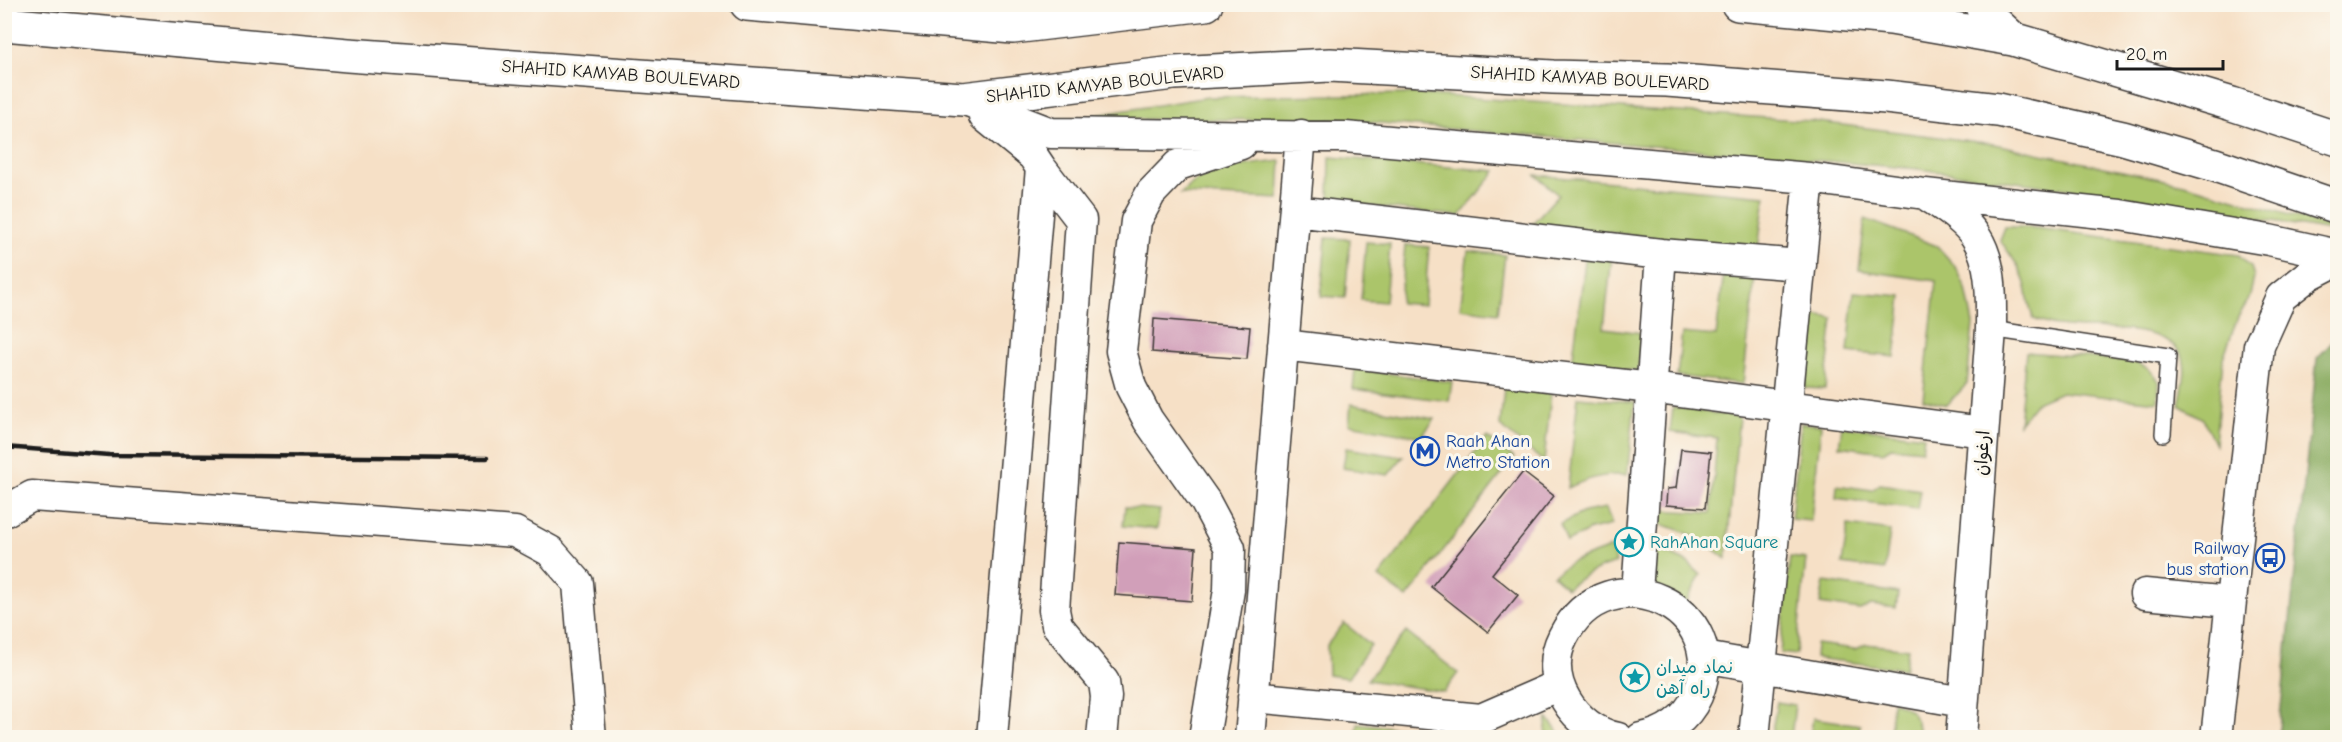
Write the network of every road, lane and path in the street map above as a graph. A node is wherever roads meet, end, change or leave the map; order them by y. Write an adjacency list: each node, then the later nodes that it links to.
1 (747, 4): 2 (main road)
2 (1206, 4)
3 (1738, 4): 6 (main road)
4 (1981, 4): 6 (main road)
5 (4, 24): 7 (main road, SHAHID KAMYAB BOULEVARD)
6 (2013, 39): 10 (main road)
7 (963, 99): 8 (street); 11 (street); 14 (main road, SHAHID KAMYAB BOULEVARD)
8 (1267, 135): 9 (street); 38 (street)
9 (1301, 135): 12 (street); 15 (street)
10 (2337, 139)
11 (1041, 168): 36 (street); 37 (street)
12 (1809, 178): 13 (street); 19 (street)
13 (1925, 194): 17 (street); 20 (street, ارغوان)
14 (2337, 207)
15 (1295, 211): 16 (street); 21 (street)
16 (1661, 254): 19 (street); 22 (street)
17 (2337, 255)
18 (2337, 260): 29 (street)
19 (1801, 265): 23 (street)
20 (1991, 329): 24 (street, ارغوان); 25 (lane)
21 (1283, 345): 22 (street); 33 (street)
22 (1651, 388): 23 (street); 27 (street)
23 (1787, 406): 24 (street); 31 (street)
24 (1983, 432): 34 (street, ارغوان)
25 (2163, 434)
26 (4, 512): 35 (street)
27 (1637, 592): 30 (street); 32 (street)
28 (2145, 594): 29 (street)
29 (2230, 602): 44 (street)
30 (1704, 657): 31 (street); 41 (street)
31 (1761, 667): 34 (street); 42 (street)
32 (1559, 685): 33 (street); 40 (street)
33 (1253, 697): 39 (street)
34 (1964, 702): 43 (street, ارغوان)
35 (591, 738)
36 (992, 738)
37 (1102, 738)
38 (1204, 738)
39 (1250, 738)
40 (1618, 738)
41 (1641, 738)
42 (1754, 738)
43 (1961, 738)
44 (2216, 738)

